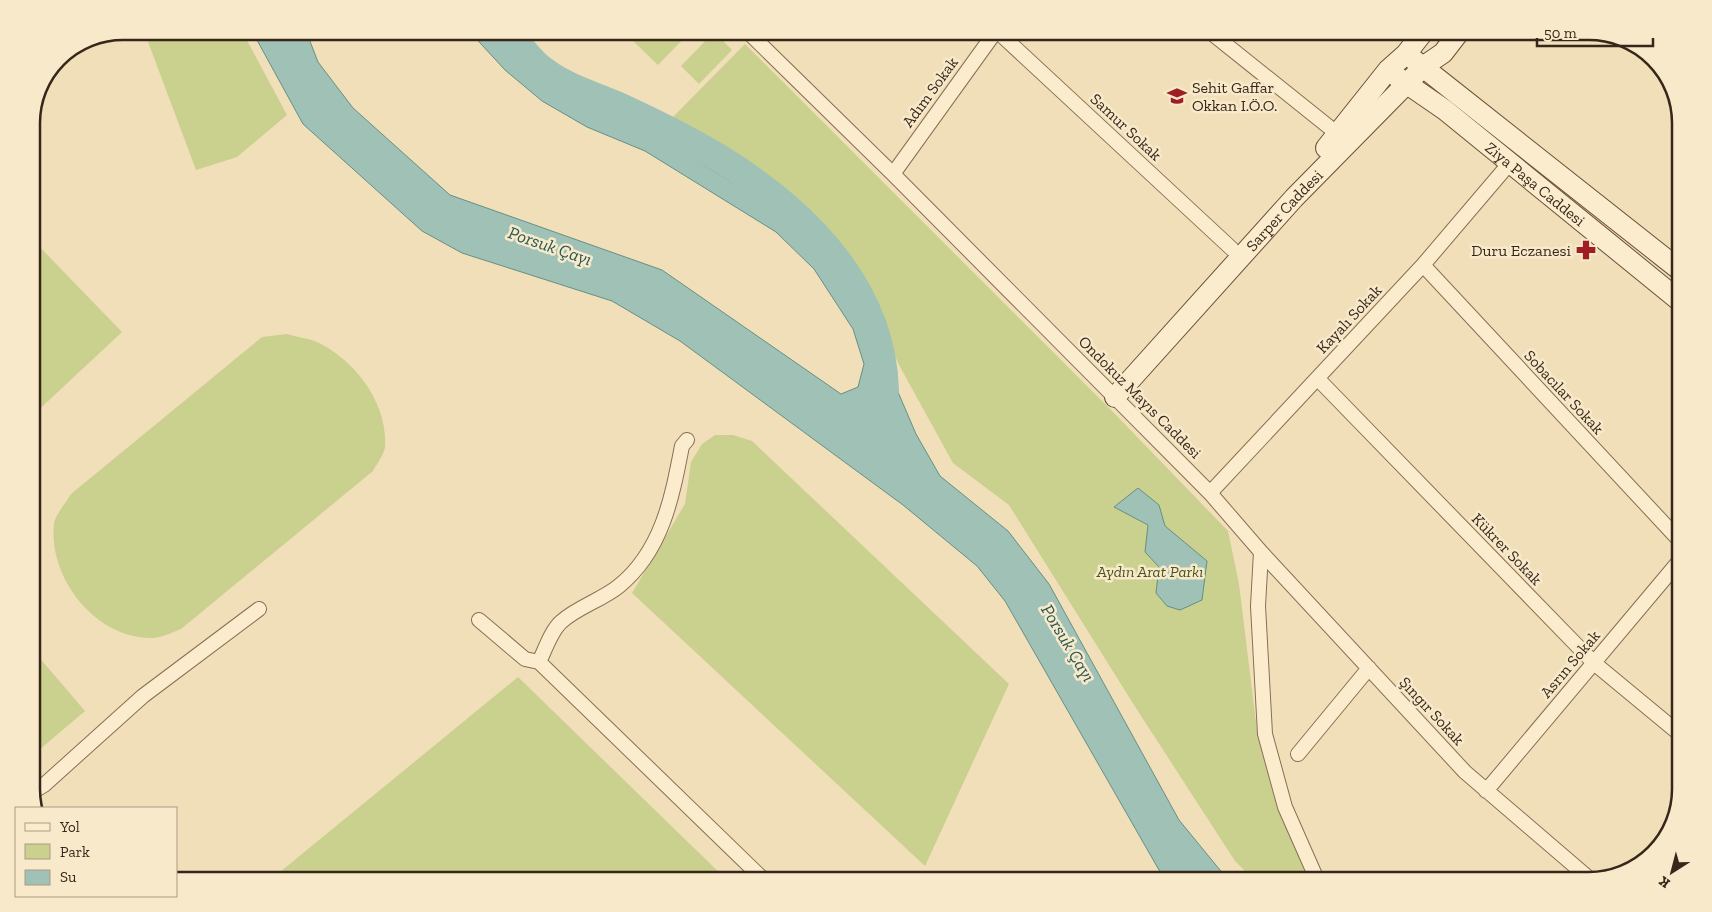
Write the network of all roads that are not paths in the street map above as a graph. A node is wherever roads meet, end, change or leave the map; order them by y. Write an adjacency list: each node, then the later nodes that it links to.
1 (756, 40): 13 (street, Ondokuz Mayıs Caddesi)
2 (990, 40): 13 (street, Adım Sokak)
3 (1006, 40): 14 (street, Samur Sokak)
4 (1220, 40): 11 (street)
5 (1417, 40): 7 (main road, Sarper Caddesi)
6 (1453, 40): 8 (main road, Sarper Caddesi)
7 (1406, 54): 8 (main road, Ziya Paşa Caddesi); 9 (main road, Sarper Caddesi)
8 (1424, 66): 10 (main road, Sarper Caddesi); 15 (main road, Ziya Paşa Caddesi)
9 (1388, 70): 10 (main road, Ziya Paşa Caddesi); 11 (main road, Sarper Caddesi)
10 (1407, 85): 12 (main road, Ziya Paşa Caddesi); 19 (main road, Sarper Caddesi)
11 (1339, 134): 14 (main road, Sarper Caddesi)
12 (1509, 164): 16 (street, Kayalı Sokak); 17 (main road, Ziya Paşa Caddesi)
13 (893, 174): 19 (street, Ondokuz Mayıs Caddesi)
14 (1232, 249): 19 (main road, Sarper Caddesi)
15 (1672, 264)
16 (1423, 266): 18 (street, Kayalı Sokak); 22 (street, Sobacılar Sokak)
17 (1672, 295)
18 (1318, 379): 21 (street, Kayalı Sokak); 28 (street, Kükrer Sokak)
19 (1111, 392): 21 (street, Ondokuz Mayıs Caddesi)
20 (687, 440): 27 (street)
21 (1210, 493): 23 (street, Ondokuz Mayıs Caddesi)
22 (1672, 532)
23 (1261, 552): 29 (street, Şıngır Sokak); 35 (street)
24 (1672, 570): 28 (street, Asrın Sokak)
25 (259, 609): 32 (street)
26 (479, 620): 27 (street)
27 (539, 662): 34 (street)
28 (1594, 663): 30 (street, Kükrer Sokak); 33 (street, Asrın Sokak)
29 (1369, 668): 31 (street); 33 (street, Şıngır Sokak)
30 (1672, 728)
31 (1298, 754)
32 (40, 787)
33 (1486, 791): 36 (street, Şıngır Sokak)
34 (757, 872)
35 (1314, 872)
36 (1582, 872)

